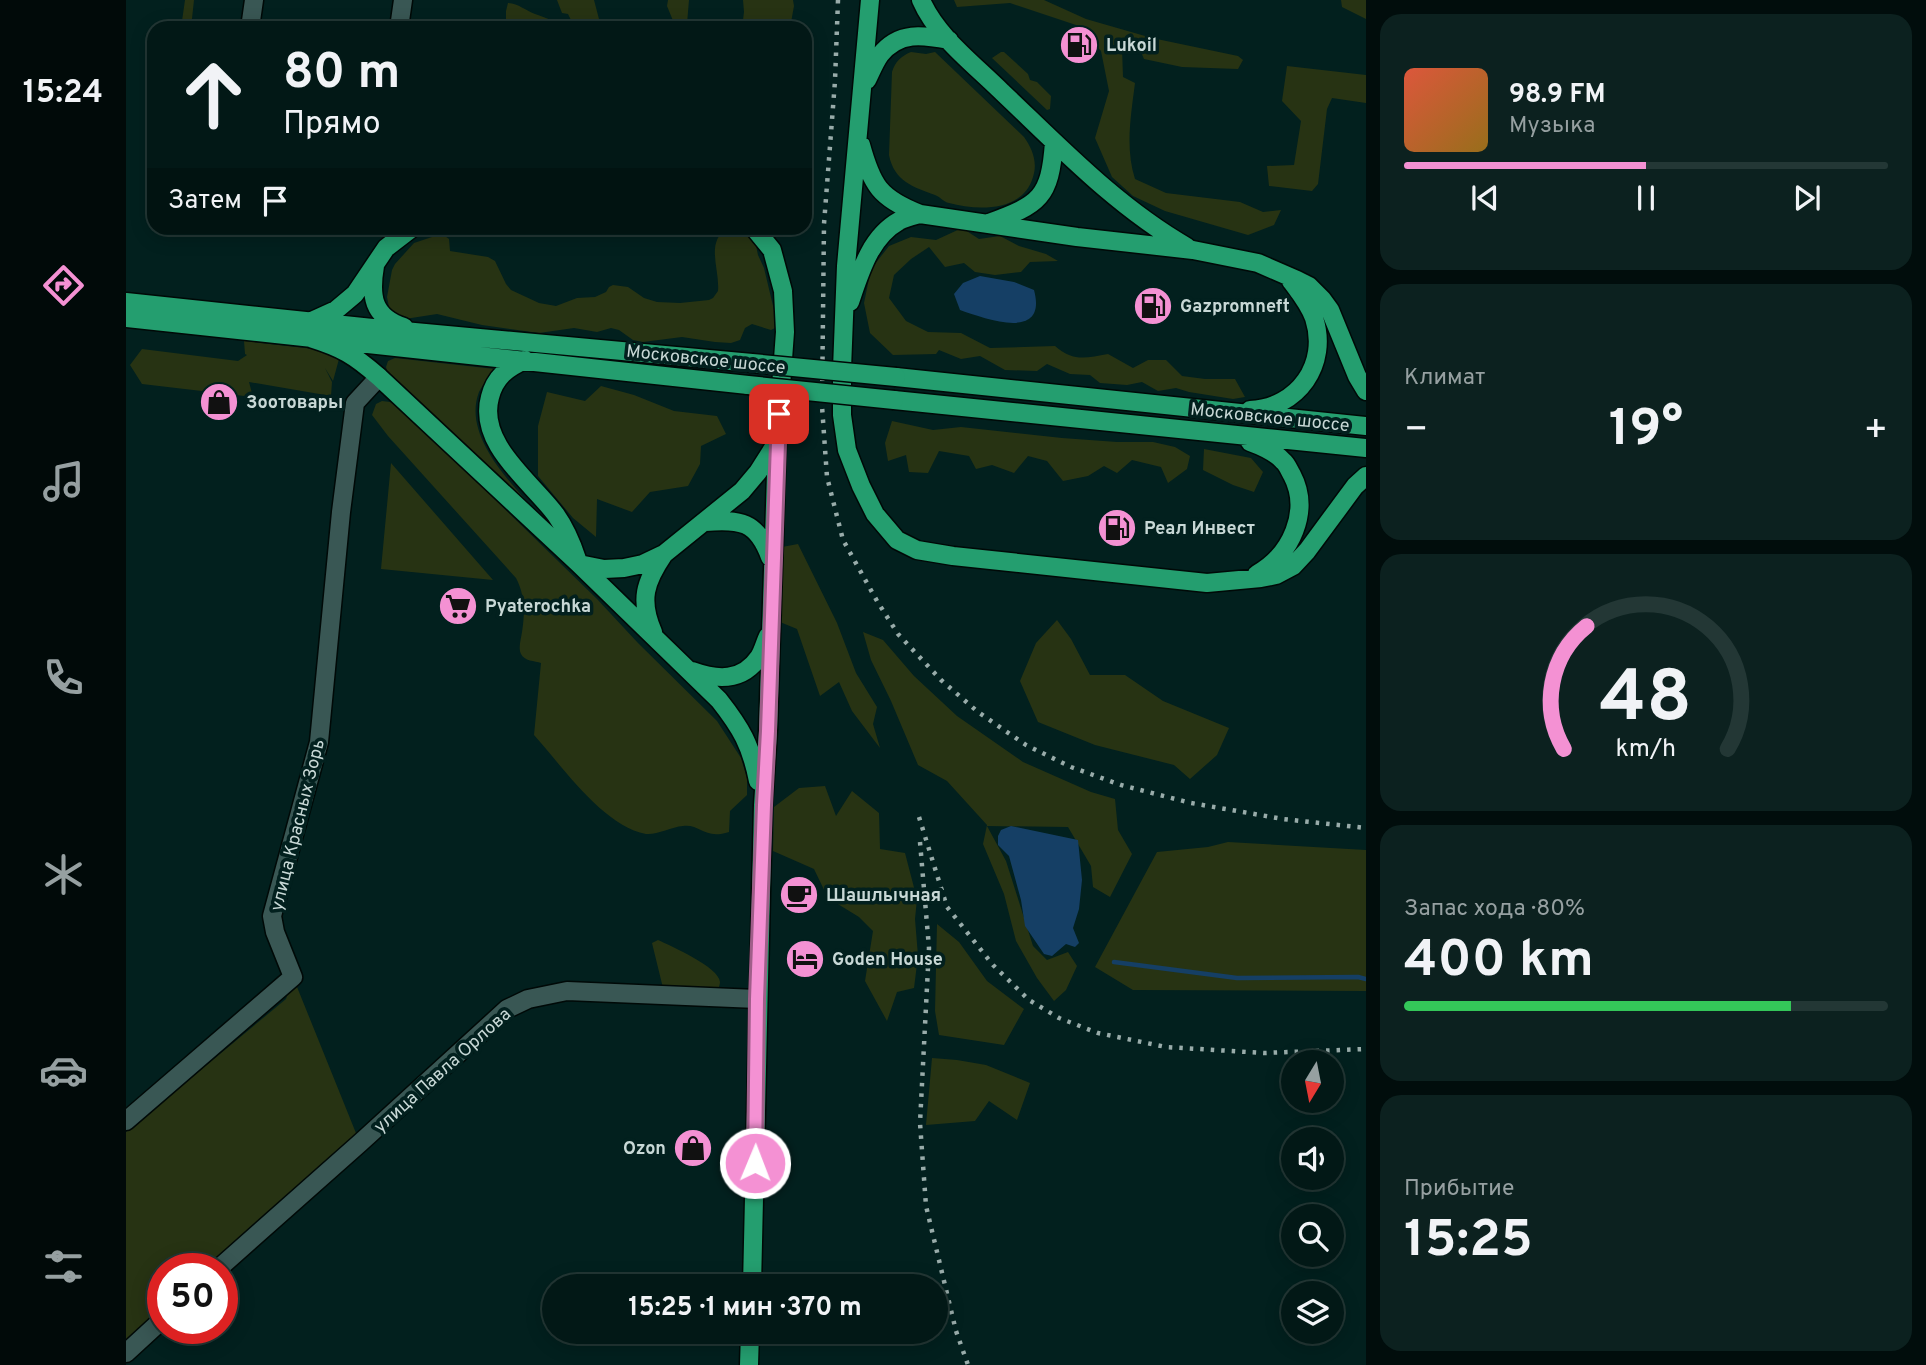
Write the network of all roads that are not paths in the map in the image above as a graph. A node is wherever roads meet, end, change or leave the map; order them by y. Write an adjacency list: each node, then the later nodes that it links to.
1 (254, 0): 5 (street)
2 (403, 0): 6 (street)
3 (870, 0): 8 (main road)
4 (921, 0): 7 (main road)
5 (251, 21)
6 (400, 21)
7 (949, 40): 8 (main road); 10 (main road)
8 (862, 89): 9 (main road)
9 (858, 134): 11 (main road); 19 (main road)
10 (1054, 142): 12 (main road); 15 (main road)
11 (920, 214): 12 (main road); 19 (main road)
12 (988, 223): 15 (main road)
13 (399, 235): 16 (main road)
14 (760, 235): 29 (main road)
15 (1193, 250): 17 (main road)
16 (375, 263): 21 (main road); 22 (main road)
17 (1286, 276): 25 (main road); 26 (main road)
18 (126, 302): 21 (main road, Московское шоссе)
19 (845, 315): 36 (main road)
20 (126, 318): 21 (main road, Московское шоссе)
21 (311, 329): 22 (main road, Московское шоссе); 23 (main road, Московское шоссе); 24 (main road)
22 (425, 333): 26 (main road, Московское шоссе, bridge)
23 (525, 359): 28 (main road, Московское шоссе, bridge); 34 (main road)
24 (379, 377): 34 (main road); 42 (street, улица Красных Зорь)
25 (1366, 391)
26 (1215, 411): 27 (main road, Московское шоссе)
27 (1366, 426)
28 (1209, 432): 30 (main road, Московское шоссе); 36 (main road)
29 (777, 442): 32 (main road); 35 (main road)
30 (1366, 449)
31 (1366, 476): 36 (main road)
32 (704, 522): 33 (main road); 35 (main road)
33 (664, 554): 34 (main road); 38 (main road)
34 (579, 564): 38 (main road)
35 (773, 564): 37 (main road)
36 (1247, 580)
37 (771, 628): 39 (main road); 40 (main road)
38 (656, 639): 39 (main road)
39 (685, 669): 40 (main road)
40 (764, 805): 41 (main road)
41 (757, 999): 43 (street, улица Павла Орлова); 44 (main road)
42 (126, 1121)
43 (236, 1253)
44 (752, 1274)
45 (147, 1334): 47 (street)
46 (750, 1344): 48 (main road)
47 (126, 1353)
48 (749, 1365)

